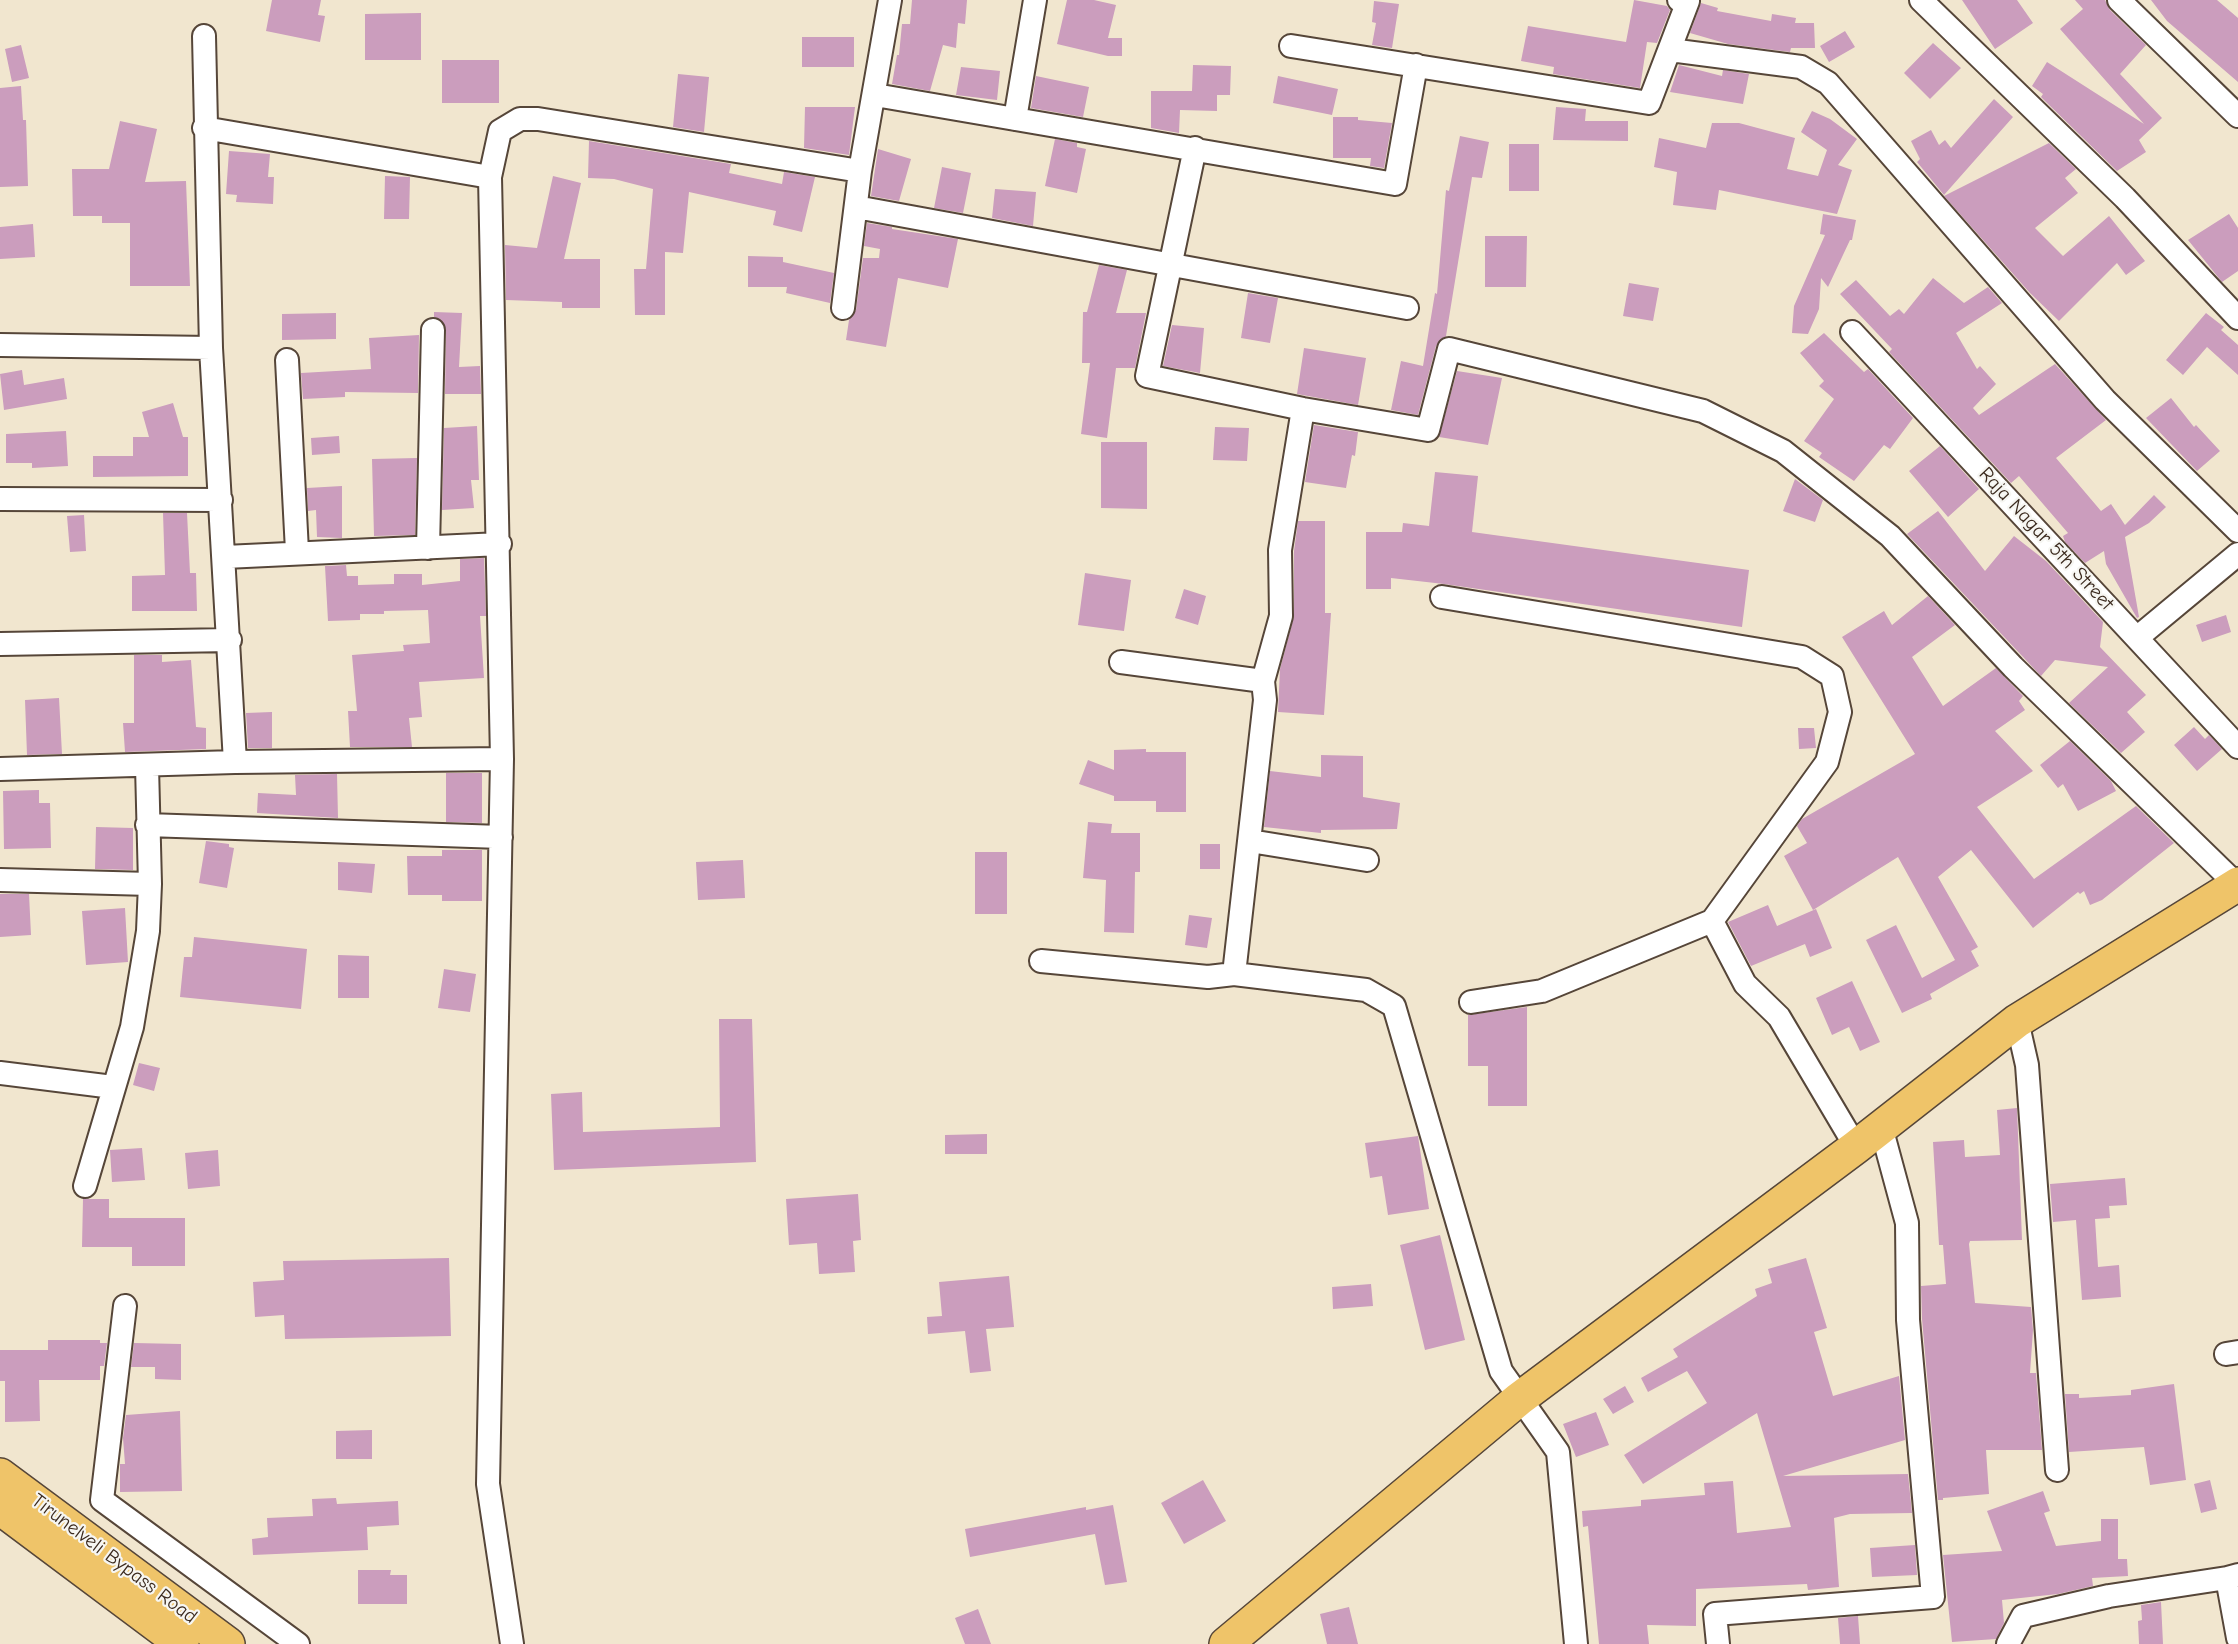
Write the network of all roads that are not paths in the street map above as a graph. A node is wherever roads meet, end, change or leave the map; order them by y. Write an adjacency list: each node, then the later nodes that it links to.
1 (890, 0): 10 (street)
2 (1035, 0): 12 (street)
3 (1679, 0): 8 (street)
4 (1921, 0): 21 (street)
5 (2119, 0): 11 (street)
6 (204, 36): 13 (street)
7 (1291, 46): 9 (street)
8 (1670, 50): 9 (street); 30 (street)
9 (1416, 65): 14 (street)
10 (875, 95): 12 (street); 15 (street)
11 (2238, 116)
12 (1015, 119): 14 (street)
13 (204, 128): 16 (street); 25 (street)
14 (1195, 148): 18 (street)
15 (860, 171): 16 (street); 17 (street)
16 (490, 177): 31 (street)
17 (856, 207): 18 (street); 19 (street)
18 (1173, 264): 20 (street); 27 (street)
19 (843, 308)
20 (1407, 308)
21 (2238, 318)
22 (433, 330): 32 (street)
23 (1852, 332): 37 (street, Raja Nagar 5th Street)
24 (0, 345): 25 (street)
25 (211, 348): 29 (street)
26 (287, 360): 33 (street)
27 (1303, 409): 41 (street); 53 (street)
28 (0, 499): 29 (street)
29 (221, 500): 35 (street)
30 (2238, 531)
31 (500, 544): 32 (street); 43 (street)
32 (428, 548): 33 (street)
33 (297, 551): 35 (street)
34 (2238, 554): 37 (street)
35 (225, 557): 38 (street)
36 (1442, 597): 54 (street)
37 (2138, 637): 42 (street, Raja Nagar 5th Street)
38 (230, 640): 39 (street); 44 (street)
39 (0, 644)
40 (1121, 662): 41 (street)
41 (1263, 681): 49 (street)
42 (2238, 747)
43 (502, 759): 44 (street); 48 (street)
44 (235, 762): 45 (street)
45 (147, 766): 46 (street); 47 (street)
46 (0, 769)
47 (147, 825): 48 (street); 52 (street)
48 (501, 837): 74 (street)
49 (1250, 842): 50 (street); 56 (street)
50 (1367, 860)
51 (0, 880): 52 (street)
52 (150, 884): 60 (street)
53 (2238, 884): 58 (main road)
54 (1712, 921): 57 (street); 62 (street)
55 (1041, 961): 56 (street)
56 (1234, 974): 65 (street)
57 (1471, 1002)
58 (2018, 1021): 61 (main road); 66 (street)
59 (0, 1073): 60 (street)
60 (113, 1087): 63 (street)
61 (1881, 1127): 62 (main road); 77 (street)
62 (1856, 1147): 65 (main road)
63 (85, 1186)
64 (124, 1306): 73 (street)
65 (1519, 1399): 75 (main road); 76 (street)
66 (2057, 1470)
67 (0, 1475): 72 (main road, Tirunelveli Bypass Road)
68 (0, 1508): 71 (main road, Tirunelveli Bypass Road)
69 (2232, 1577): 70 (street); 78 (street)
70 (2238, 1638)
71 (182, 1644)
72 (228, 1644)
73 (298, 1644)
74 (512, 1644)
75 (1226, 1644)
76 (1576, 1644)
77 (1718, 1644)
78 (2008, 1644)

